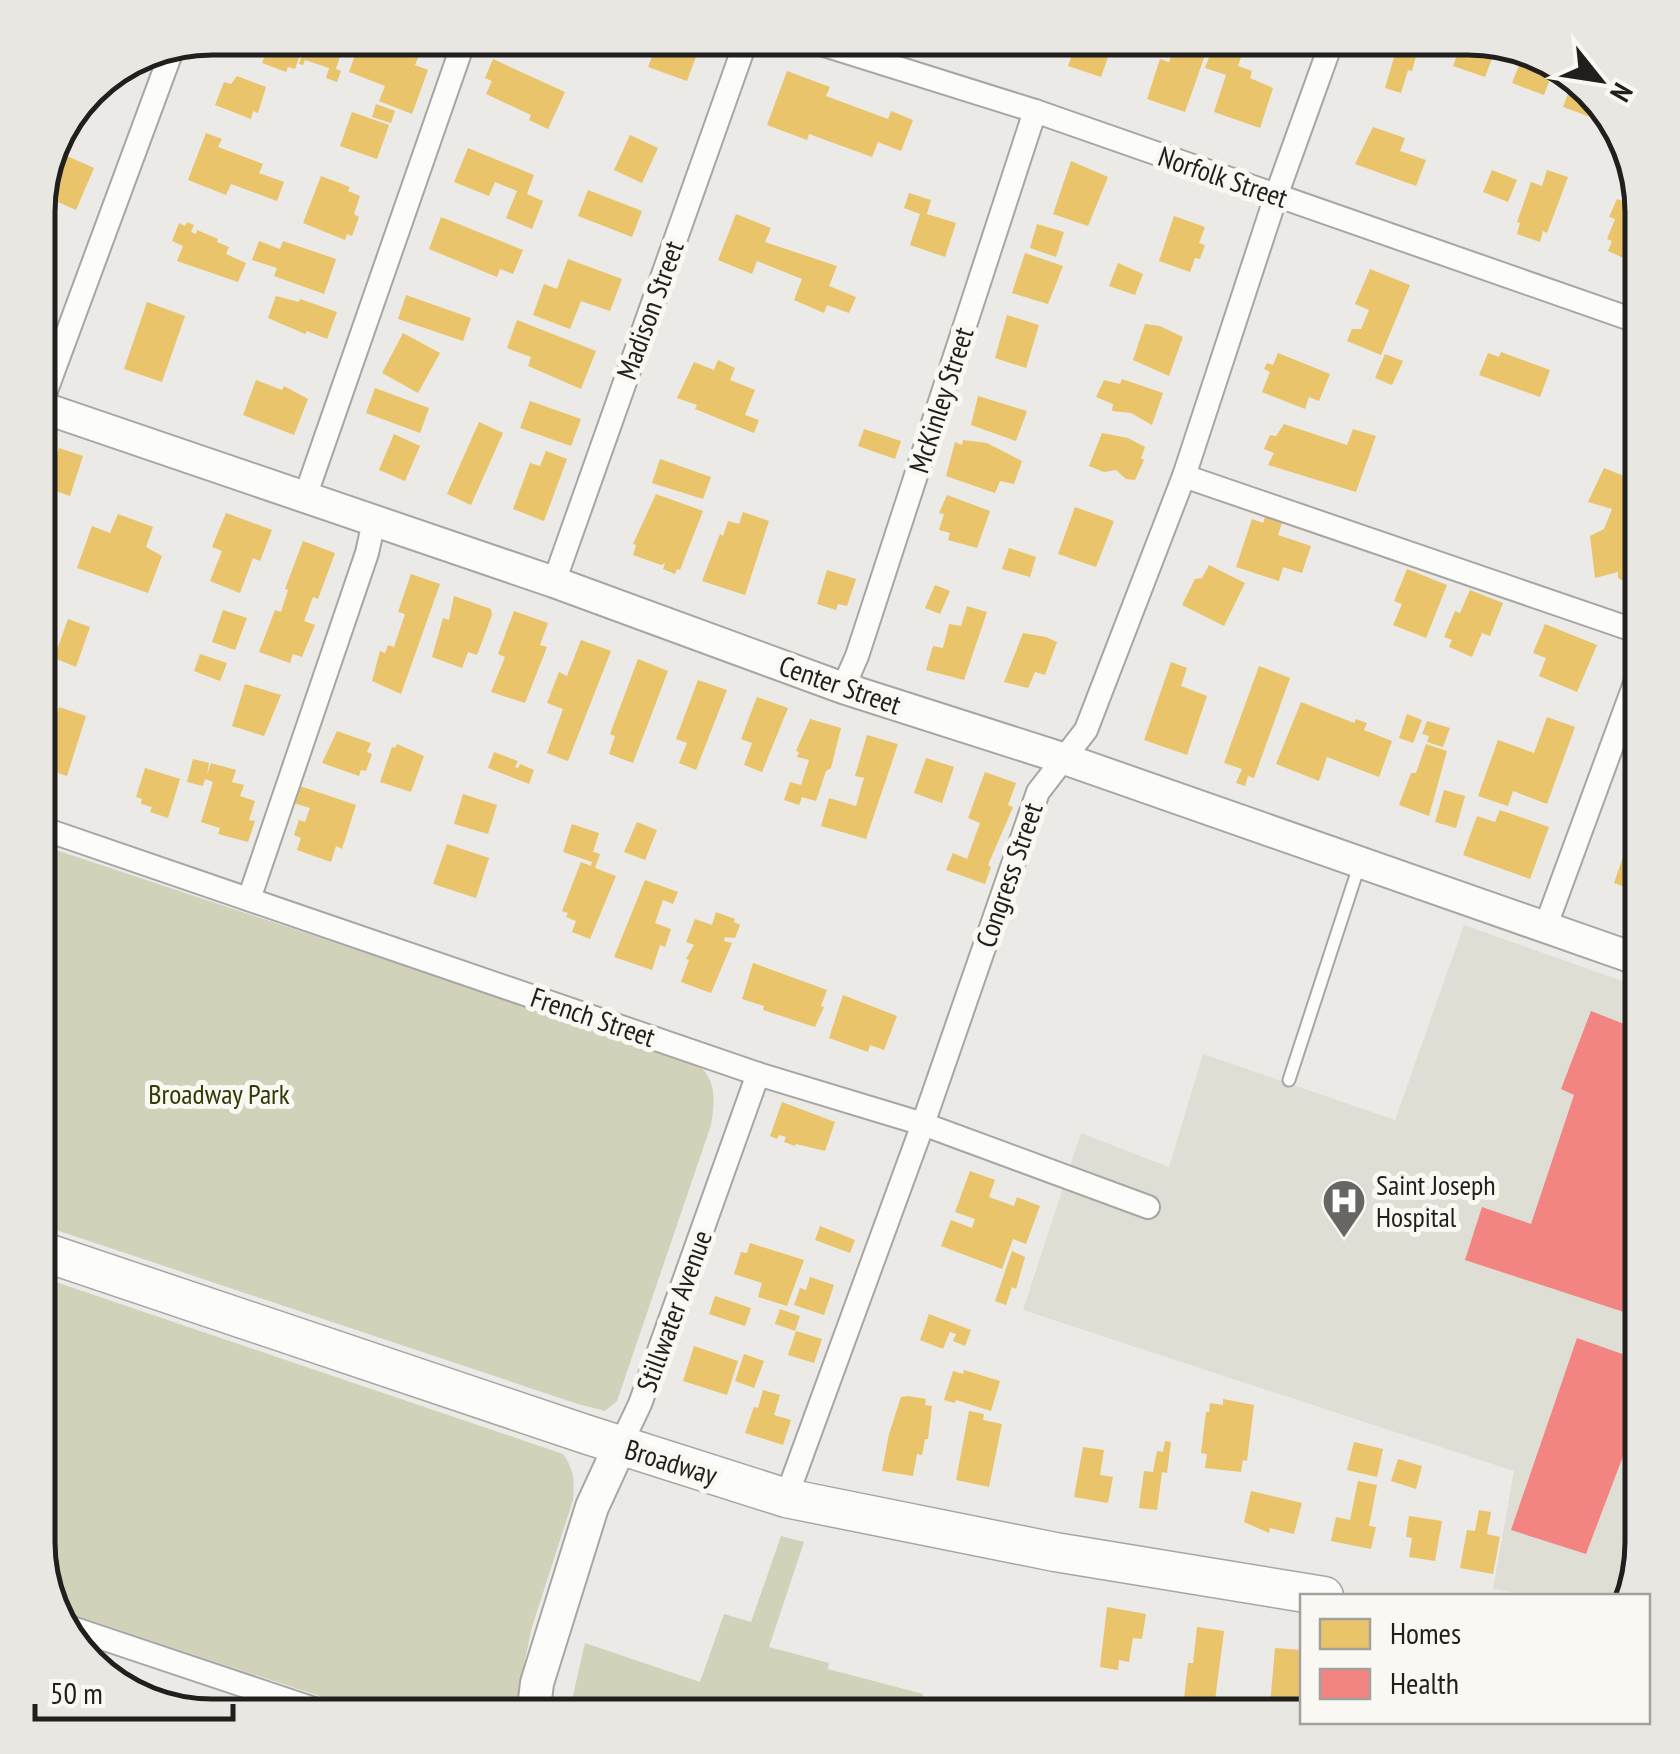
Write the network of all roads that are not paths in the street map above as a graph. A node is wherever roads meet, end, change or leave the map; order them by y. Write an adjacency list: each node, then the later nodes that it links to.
1 (459, 55): 12 (street)
2 (741, 55): 14 (street, Madison Street)
3 (856, 55): 6 (street, Norfolk Street)
4 (1327, 55): 7 (street, Congress Street)
5 (168, 61): 9 (street)
6 (1035, 111): 7 (street, Norfolk Street); 16 (street, McKinley Street)
7 (1276, 196): 8 (street, Norfolk Street); 11 (street, Congress Street)
8 (1625, 317)
9 (55, 363)
10 (55, 411): 12 (street, Center Street)
11 (1184, 476): 15 (street); 18 (street, Congress Street)
12 (305, 497): 13 (street, Center Street)
13 (374, 521): 14 (street, Center Street); 21 (street)
14 (554, 582): 16 (street, Center Street)
15 (1625, 627)
16 (843, 688): 18 (street, Center Street)
17 (1625, 710): 22 (street)
18 (1062, 758): 20 (street, Center Street); 26 (street, Congress Street)
19 (55, 834): 21 (street, French Street)
20 (1360, 863): 22 (street, Center Street); 25 (lane)
21 (249, 899): 24 (street, French Street)
22 (1545, 928): 23 (street, Center Street)
23 (1625, 956)
24 (758, 1074): 26 (street, French Street); 29 (street, Stillwater Avenue)
25 (1289, 1080)
26 (923, 1124): 27 (street, French Street); 30 (street, Congress Street)
27 (1148, 1207)
28 (55, 1256): 29 (main road, Broadway)
29 (620, 1446): 30 (main road, Broadway); 34 (main road, Stillwater Avenue)
30 (786, 1498): 31 (main road, Broadway)
31 (1312, 1594)
32 (83, 1632): 33 (street)
33 (284, 1699)
34 (535, 1699)

